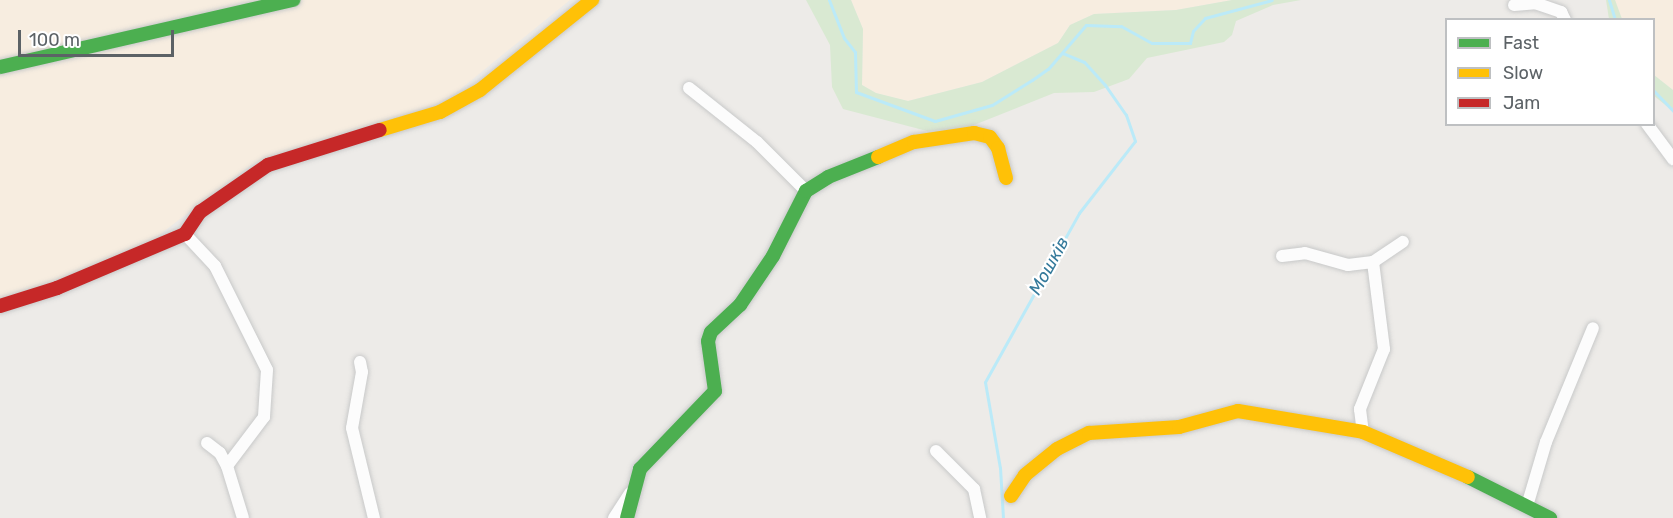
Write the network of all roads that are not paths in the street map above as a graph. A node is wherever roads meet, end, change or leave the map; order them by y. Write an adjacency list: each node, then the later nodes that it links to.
1 (293, 0): 5 (street)
2 (592, 0): 11 (street)
3 (1514, 5): 4 (street)
4 (1564, 18)
5 (0, 67)
6 (689, 88): 10 (street)
7 (1648, 126): 8 (street)
8 (1673, 159)
9 (1006, 178): 10 (street)
10 (806, 191): 22 (street)
11 (185, 234): 15 (street); 21 (street)
12 (1403, 242): 14 (street)
13 (1282, 256): 14 (street)
14 (1373, 262): 18 (street)
15 (0, 306)
16 (1593, 328): 24 (street)
17 (360, 362): 26 (street)
18 (1364, 432): 23 (street); 24 (street)
19 (207, 443): 21 (street)
20 (936, 451): 29 (street)
21 (227, 466): 25 (street)
22 (634, 488): 27 (street); 28 (street)
23 (1011, 496)
24 (1527, 506): 30 (street)
25 (243, 518)
26 (374, 518)
27 (614, 518)
28 (627, 518)
29 (980, 518)
30 (1550, 518)

